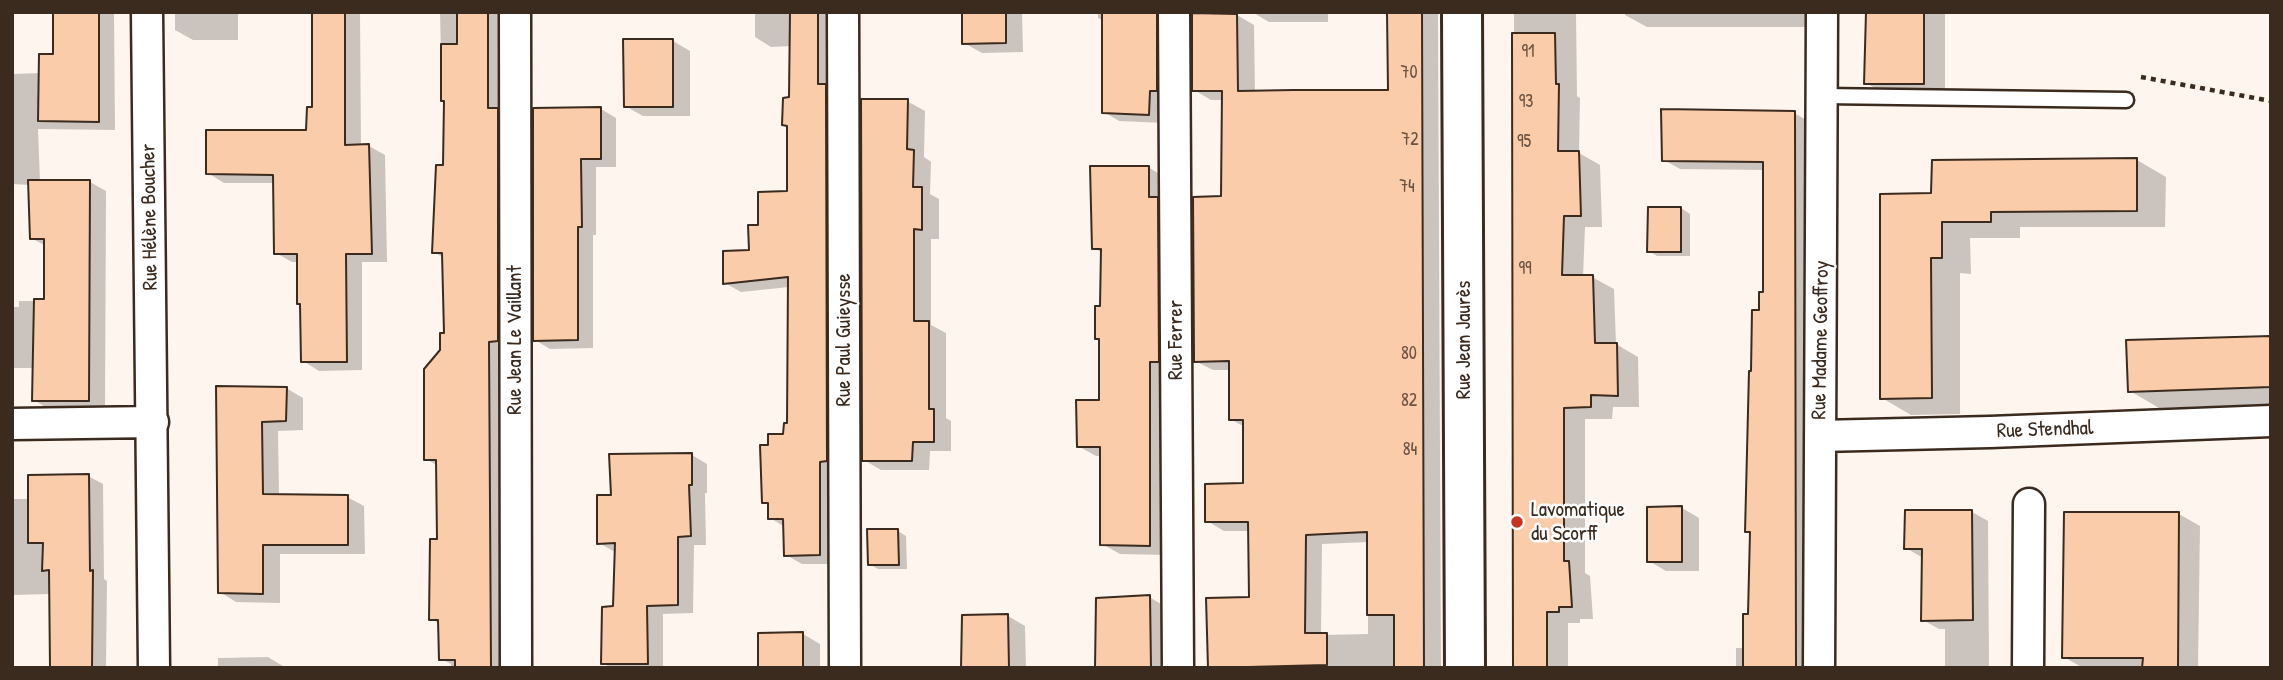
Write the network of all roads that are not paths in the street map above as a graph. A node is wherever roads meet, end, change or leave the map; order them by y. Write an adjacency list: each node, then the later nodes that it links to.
1 (148, 12): 10 (street, Rue Hélène Boucher)
2 (515, 12): 15 (street, Rue Jean Le Vaillant)
3 (843, 12): 16 (street, Rue Paul Guieysse)
4 (1174, 12): 17 (street, Rue Ferrer)
5 (1462, 12): 18 (main road, Rue Jean Jaurès)
6 (1822, 12): 7 (street, Rue Madame Geoffroy)
7 (1823, 96): 8 (lane); 12 (street, Rue Madame Geoffroy)
8 (2126, 100)
9 (2271, 421): 12 (street, Rue Stendhal)
10 (153, 422): 11 (street); 14 (street, Rue Hélène Boucher)
11 (12, 424)
12 (1820, 436): 19 (street, Rue Madame Geoffroy)
13 (2029, 504): 20 (street)
14 (154, 668)
15 (516, 668)
16 (845, 668)
17 (1178, 668)
18 (1465, 668)
19 (1819, 668)
20 (2028, 668)

